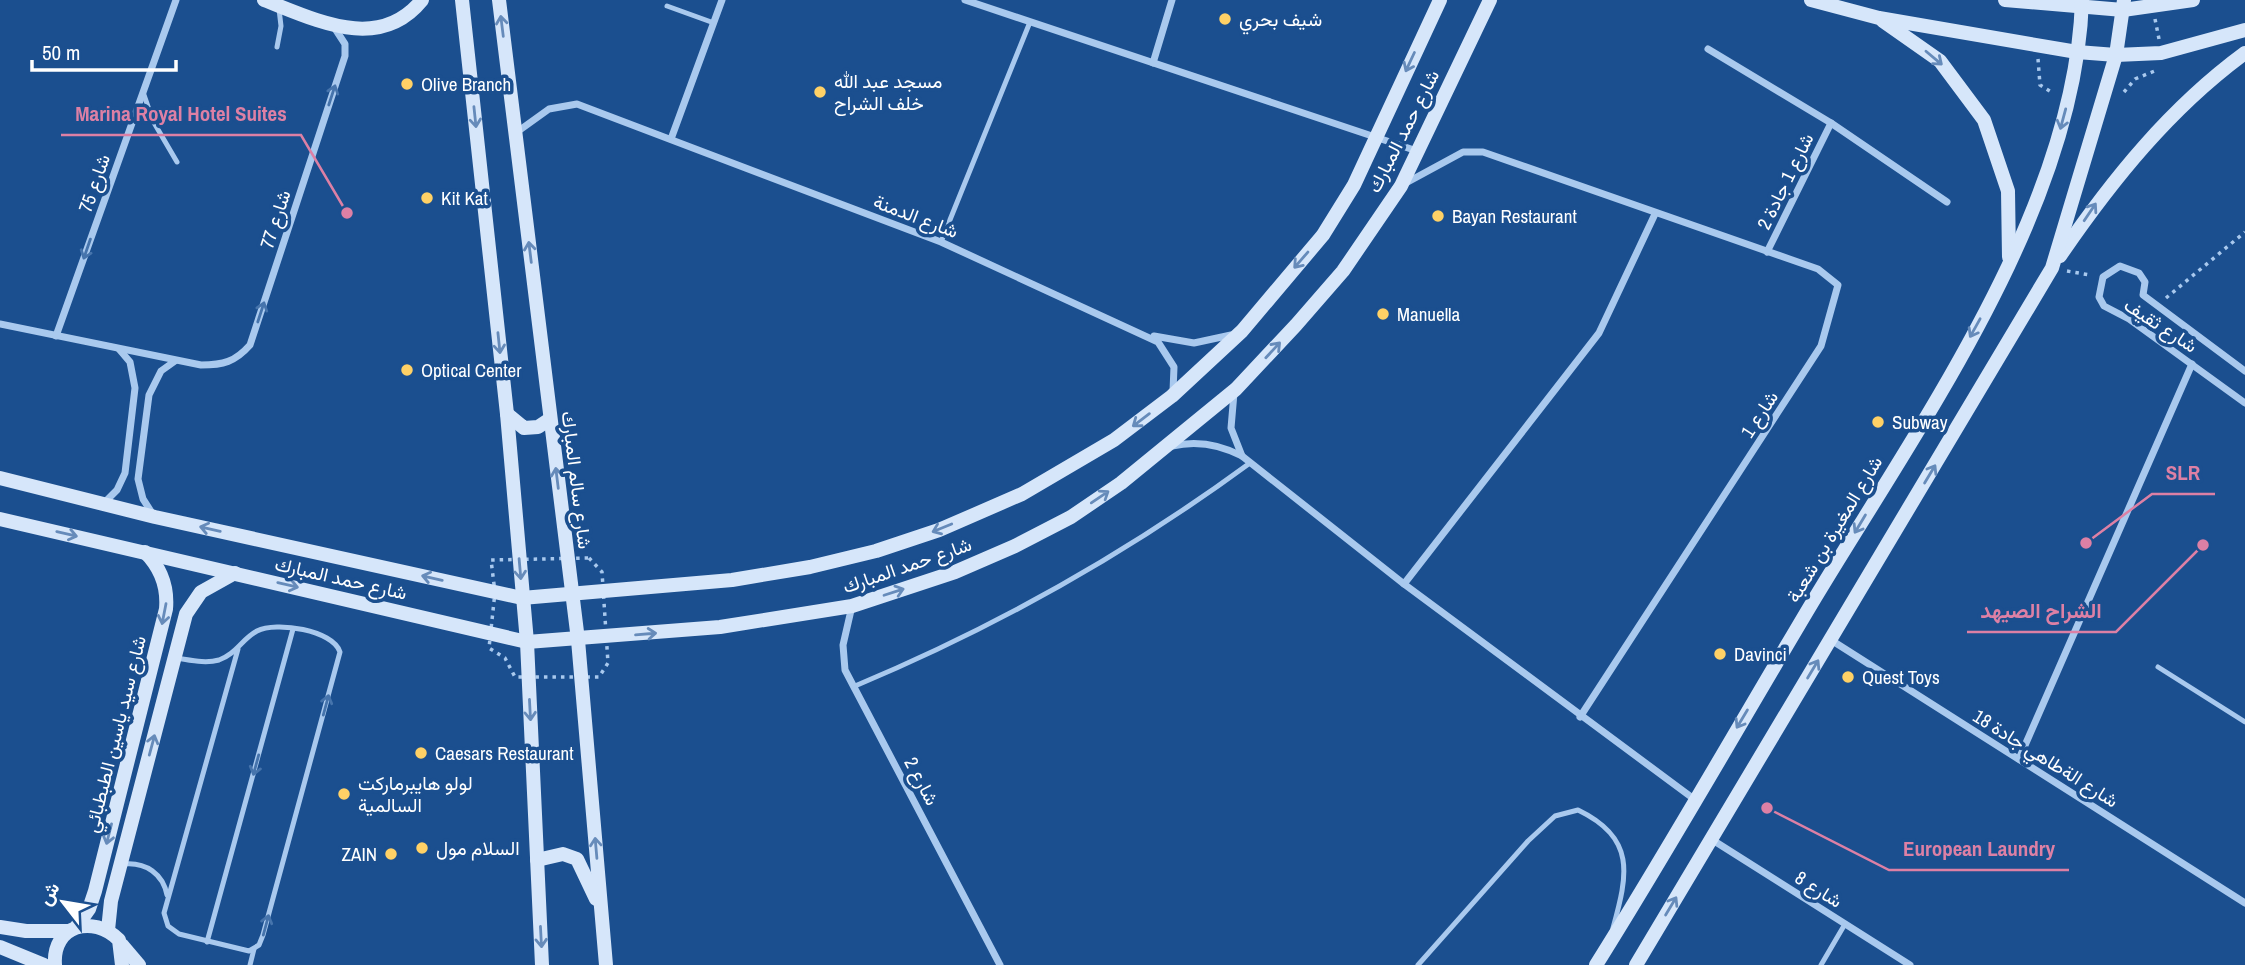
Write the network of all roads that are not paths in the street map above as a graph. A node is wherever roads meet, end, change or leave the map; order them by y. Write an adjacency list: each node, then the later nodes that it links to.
1 (176, 0): 28 (street, شارع 75)
2 (422, 0): 20 (main road)
3 (462, 0): 53 (main road, one-way to 53)
4 (499, 0): 30 (main road, شارع سالم المبارك, one-way to 4)
5 (722, 0): 19 (street)
6 (965, 0): 18 (street)
7 (1172, 0): 27 (street)
8 (1440, 0): 31 (main road, شارع حمد المبارك, one-way to 31)
9 (1490, 0): 33 (main road, شارع حمد المبارك)
10 (1811, 0): 17 (main road)
11 (2005, 0): 14 (main road)
12 (2193, 0): 15 (main road)
13 (273, 2): 20 (main road); 22 (lane)
14 (2082, 4): 15 (main road); 24 (main road)
15 (2124, 5): 26 (main road)
16 (667, 6): 19 (lane)
17 (1879, 18): 24 (main road); 40 (main road, one-way to 40)
18 (1030, 22): 27 (street); 38 (lane)
19 (714, 23): 32 (street)
20 (332, 26): 47 (street, شارع 77, one-way to 20)
21 (2245, 30): 26 (main road)
22 (277, 47)
23 (1708, 49): 29 (street, شارع 1 جادة 2)
24 (2077, 52): 26 (main road); 40 (main road, شارع المغيرة بن شعبة, one-way to 40)
25 (2245, 53): 41 (main road, one-way to 25)
26 (2116, 55): 41 (main road)
27 (1153, 63): 31 (street)
28 (143, 92): 34 (lane); 45 (street, شارع 75, one-way to 45)
29 (1831, 123): 36 (street, شارع 1 جادة 2); 39 (street, شارع 1 جادة 2)
30 (516, 133): 32 (street, شارع الدمنة); 54 (main road, شارع سالم المبارك, one-way to 30)
31 (1376, 138): 33 (street); 43 (main road, شارع حمد المبارك, one-way to 43)
32 (671, 139): 38 (street, شارع الدمنة)
33 (1417, 151): 35 (main road, شارع حمد المبارك)
34 (177, 162)
35 (1401, 186): 37 (street, شارع 1); 50 (main road, شارع حمد المبارك, one-way to 35)
36 (1947, 202)
37 (1655, 214): 39 (street, شارع 1); 64 (street)
38 (941, 242): 44 (street, شارع الدمنة)
39 (1768, 252): 77 (street, شارع 1)
40 (2009, 265): 80 (main road, شارع المغيرة بن شعبة, one-way to 80)
41 (2052, 268): 70 (main road, one-way to 41)
42 (0, 324): 45 (street, شارع 77)
43 (1241, 331): 44 (street, شارع الدمنة); 51 (main road, شارع حمد المبارك)
44 (1145, 334): 51 (street, شارع الدمنة)
45 (56, 336): 46 (street, شارع 77)
46 (118, 349): 47 (street, شارع 77); 59 (street)
47 (175, 361): 60 (street)
48 (2192, 363): 49 (street, شارع ثقيف); 52 (street, شارع ثقيف); 79 (street)
49 (2245, 371)
50 (1236, 389): 55 (main road, شارع حمد المبارك); 56 (street)
51 (1172, 396): 65 (main road, شارع حمد المبارك, one-way to 65)
52 (2245, 404)
53 (507, 414): 54 (main road); 66 (main road, one-way to 66)
54 (550, 419): 65 (main road, شارع سالم المبارك, one-way to 54)
55 (1168, 447): 56 (street); 67 (main road, شارع حمد المبارك, one-way to 55)
56 (1242, 456): 57 (street)
57 (1250, 463): 64 (street); 76 (lane)
58 (0, 478): 59 (main road, شارع حمد المبارك)
59 (103, 503): 60 (main road, شارع حمد المبارك)
60 (155, 516): 66 (main road, شارع حمد المبارك, one-way to 60)
61 (0, 519): 62 (main road, شارع حمد المبارك, one-way to 62)
62 (145, 552): 63 (main road, شارع حمد المبارك); 73 (main road, شارع سيد ياسين الطبطبائي, one-way to 73)
63 (235, 573): 71 (main road, شارع حمد المبارك, one-way to 71); 74 (main road, شارع سيد ياسين الطبطبائي)
64 (1404, 584): 77 (street)
65 (572, 594): 66 (main road, شارع حمد المبارك); 69 (main road, شارع سالم المبارك)
66 (523, 598): 71 (main road)
67 (852, 606): 69 (main road, شارع حمد المبارك, one-way to 67); 76 (street, شارع 2)
68 (293, 629): 72 (lane); 91 (lane, one-way to 91); 94 (lane, one-way to 68)
69 (579, 640): 71 (main road, شارع حمد المبارك); 86 (main road, شارع سالم المبارك, one-way to 69)
70 (1831, 640): 79 (street, شارع الةطاهي جادة 18); 81 (main road, one-way to 70)
71 (527, 642): 82 (main road, one-way to 82)
72 (238, 649): 74 (lane); 85 (lane)
73 (155, 652): 74 (main road); 89 (main road, شارع سيد ياسين الطبطبائي, one-way to 89)
74 (175, 657): 83 (main road, شارع سيد ياسين الطبطبائي, one-way to 74)
75 (2158, 667): 78 (lane)
76 (855, 687): 102 (street, شارع 2)
77 (1580, 717): 80 (street)
78 (2245, 722)
79 (2019, 759): 84 (street, شارع الةطاهي جادة 18)
80 (1694, 799): 93 (main road, شارع المغيرة بن شعبة)
81 (1711, 839): 87 (street, شارع 8); 105 (main road, one-way to 81)
82 (537, 860): 86 (main road); 100 (main road, one-way to 100)
83 (121, 865): 85 (lane); 90 (main road, شارع سيد ياسين الطبطبائي)
84 (2245, 903)
85 (167, 905): 91 (lane)
86 (602, 917): 101 (main road, شارع سالم المبارك)
87 (1845, 924): 106 (lane); 107 (street, شارع 8)
88 (0, 927): 89 (main road)
89 (73, 928): 90 (main road); 96 (main road, شارع سيد ياسين الطبطبائي)
90 (113, 935): 97 (main road, شارع سيد ياسين الطبطبائي); 98 (main road)
91 (207, 942): 94 (lane)
92 (0, 947): 95 (main road)
93 (1607, 948): 103 (lane); 104 (main road, شارع المغيرة بن شعبة)
94 (254, 949): 99 (lane)
95 (44, 965)
96 (55, 965)
97 (122, 965)
98 (139, 965)
99 (250, 965)
100 (542, 965)
101 (606, 965)
102 (1000, 965)
103 (1418, 965)
104 (1596, 965)
105 (1636, 965)
106 (1821, 965)
107 (1910, 965)

